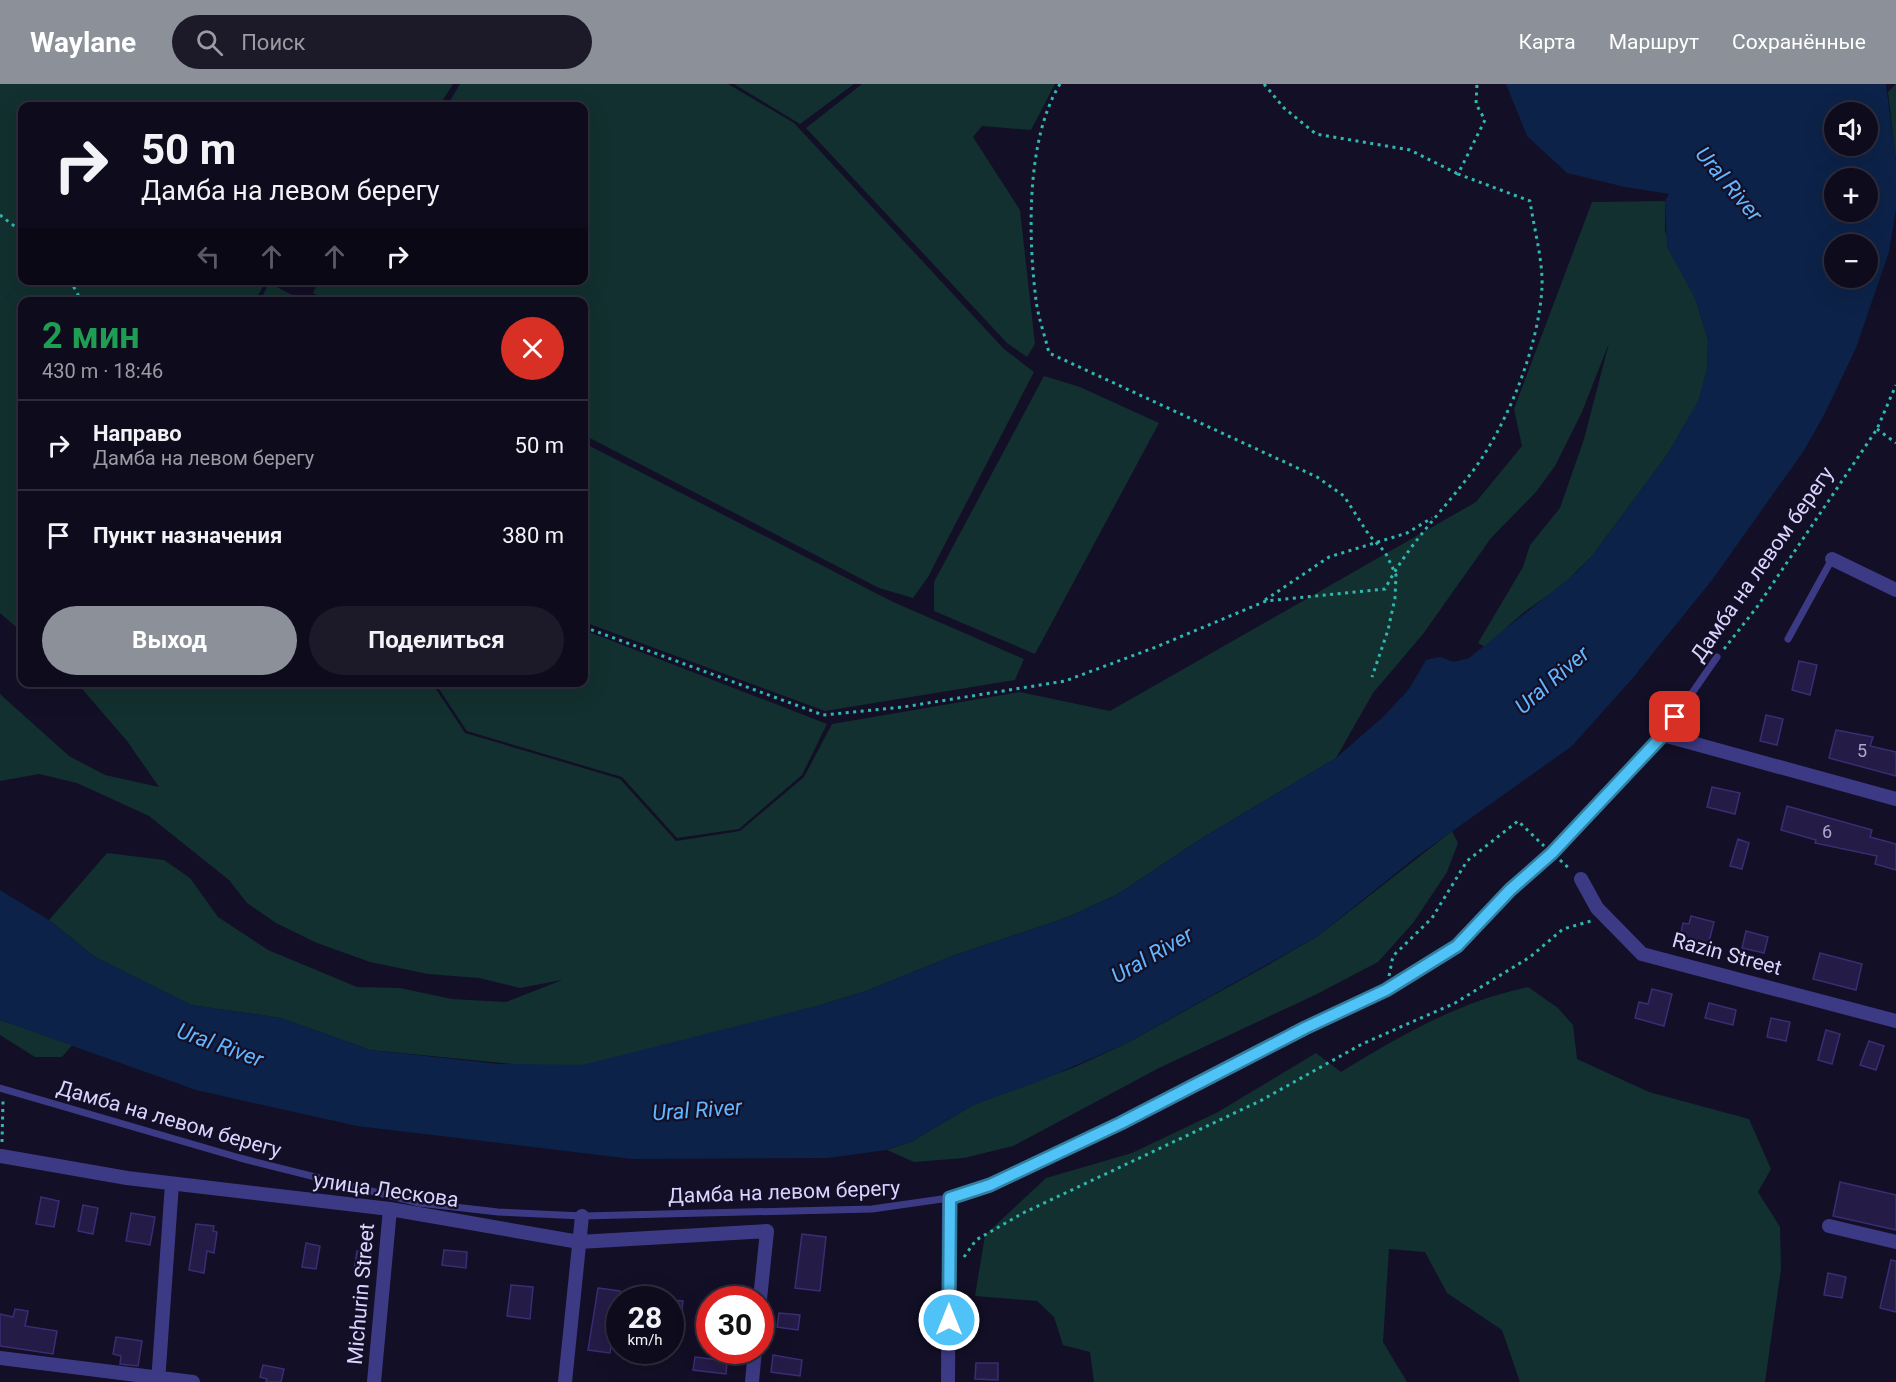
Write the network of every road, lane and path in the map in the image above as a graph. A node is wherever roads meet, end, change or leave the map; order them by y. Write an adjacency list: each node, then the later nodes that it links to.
1 (1060, 84): 11 (path)
2 (1264, 84): 4 (path)
3 (1477, 84): 4 (path)
4 (1458, 174): 10 (path)
5 (0, 215): 6 (path)
6 (18, 229)
7 (1896, 385): 8 (path, Дамба на левом берегу)
8 (1877, 429): 9 (path); 18 (path, Дамба на левом берегу)
9 (1896, 443)
10 (1436, 515): 11 (path); 13 (path)
11 (1376, 543): 13 (path); 15 (path)
12 (1832, 559): 14 (street); 17 (lane)
13 (1395, 571): 15 (path); 19 (path)
14 (1896, 590)
15 (1258, 604): 16 (path)
16 (588, 628)
17 (1788, 639)
18 (1717, 657): 20 (lane, Дамба на левом берегу)
19 (1372, 677)
20 (1663, 735): 21 (street); 22 (lane, Дамба на левом берегу)
21 (1896, 799)
22 (1552, 853): 23 (path); 25 (lane, Дамба на левом берегу); 25 (path)
23 (1581, 879): 24 (street, Razin Street)
24 (1605, 917): 26 (street, Razin Street); 36 (path)
25 (1386, 990): 30 (lane, Дамба на левом берегу)
26 (1896, 1021)
27 (2, 1088): 28 (path); 32 (lane, Дамба на левом берегу)
28 (1, 1156): 29 (street, улица Лескова)
29 (172, 1184): 31 (street, улица Лескова); 40 (street)
30 (950, 1198): 32 (lane, Дамба на левом берегу); 36 (street)
31 (390, 1209): 34 (street, улица Лескова); 42 (street, Michurin Street)
32 (582, 1216): 34 (street)
33 (1829, 1226): 35 (street)
34 (579, 1242): 37 (street, улица Лескова); 43 (street)
35 (1896, 1242)
36 (949, 1278): 45 (street)
37 (761, 1286)
38 (0, 1358): 40 (street)
39 (754, 1364): 44 (street)
40 (158, 1379): 41 (street)
41 (193, 1382)
42 (374, 1382)
43 (564, 1382)
44 (752, 1382)
45 (948, 1382)

